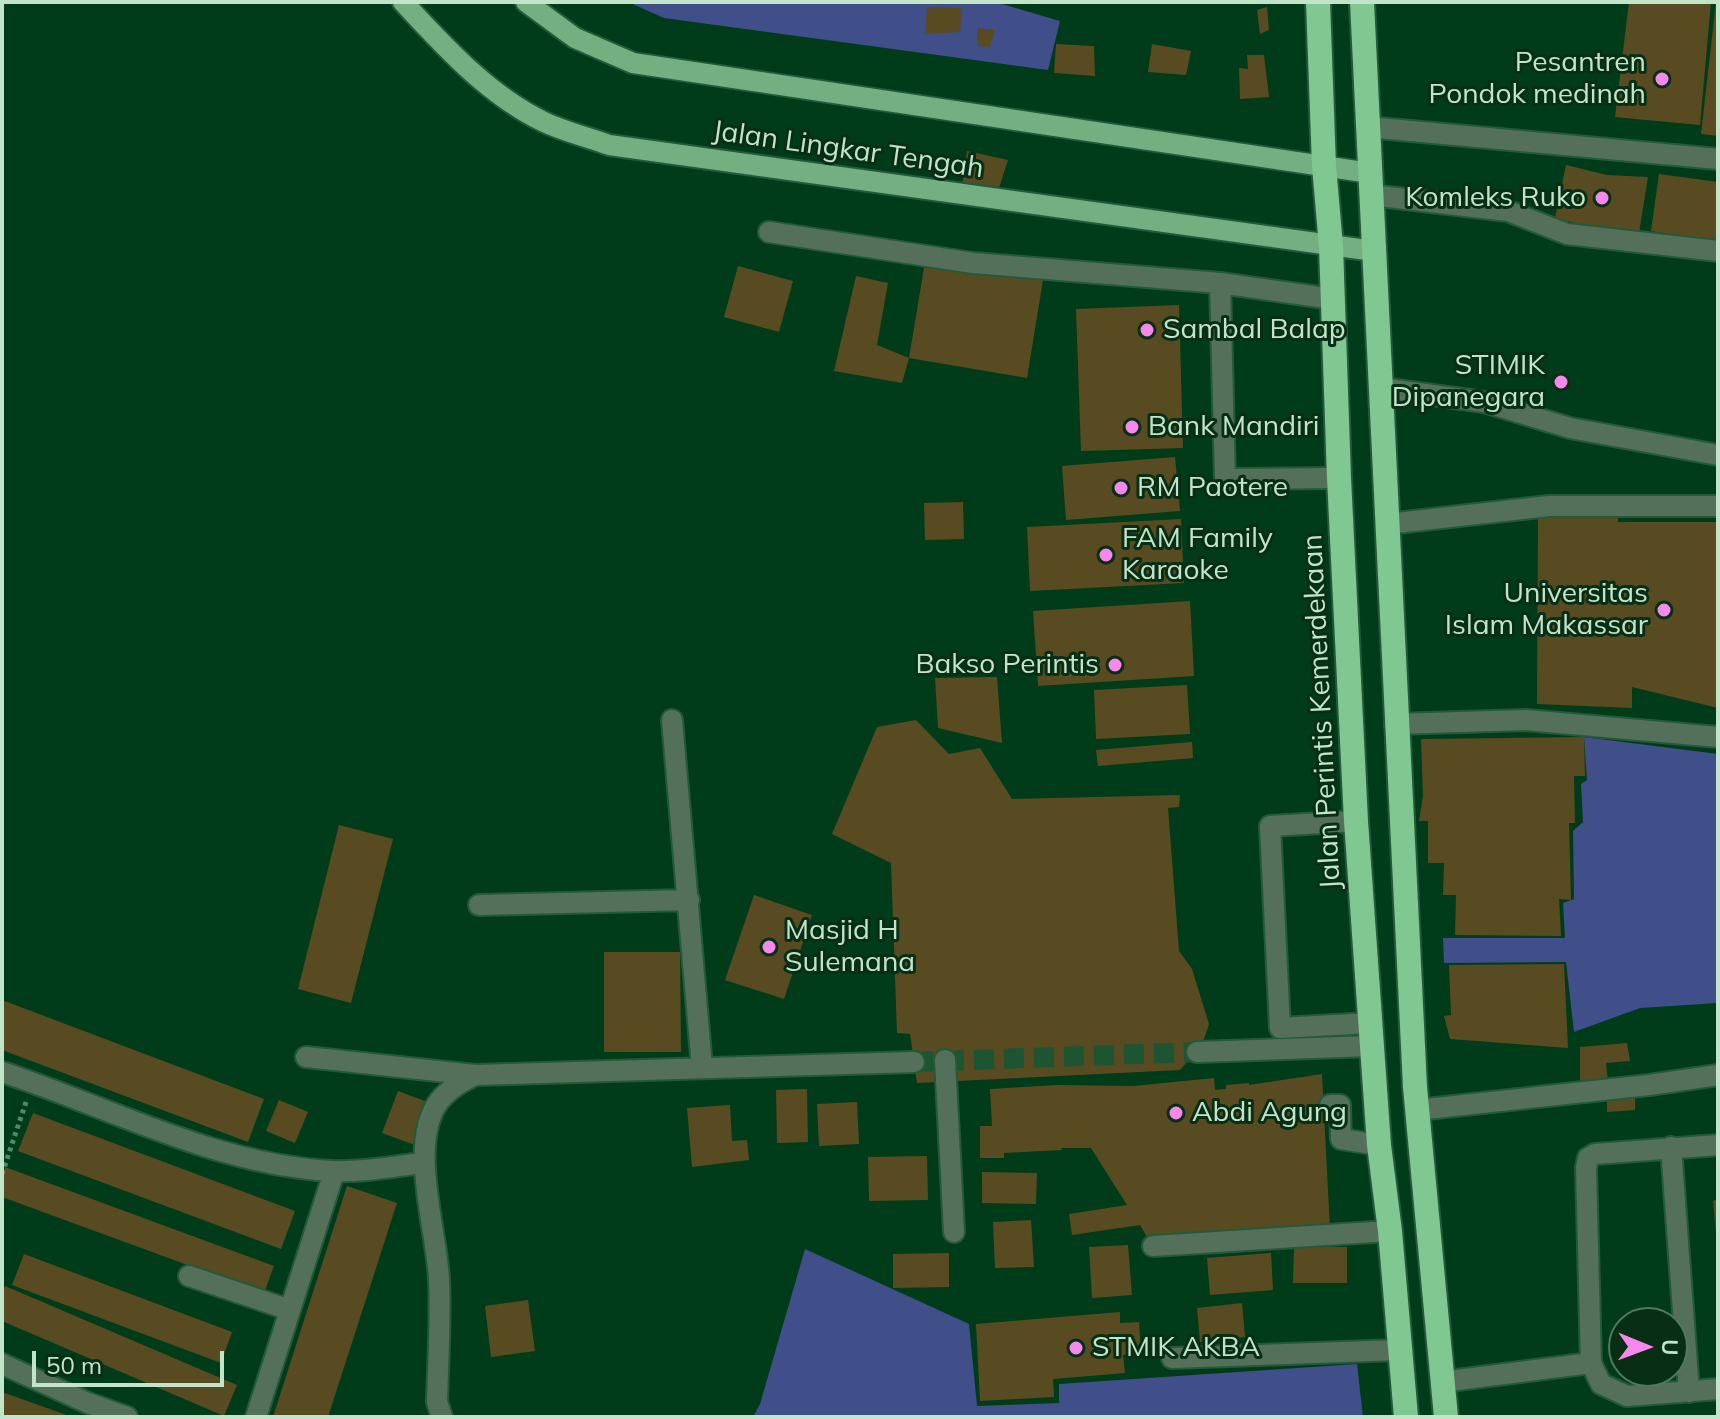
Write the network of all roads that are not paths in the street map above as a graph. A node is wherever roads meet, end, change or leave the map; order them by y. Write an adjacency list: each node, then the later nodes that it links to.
1 (403, 2): 10 (main road, Jalan Lingkar Tengah)
2 (526, 2): 7 (main road, Jalan Lingkar Tengah)
3 (1318, 2): 7 (highway, Jalan Perintis Kemerdekaan)
4 (1362, 2): 5 (highway)
5 (1367, 127): 6 (street); 8 (highway)
6 (1718, 159)
7 (1324, 166): 8 (main road, Jalan Lingkar Tengah); 10 (highway, Jalan Perintis Kemerdekaan)
8 (1371, 184): 11 (highway); 12 (street)
9 (769, 232): 13 (street)
10 (1331, 246): 11 (main road, Jalan Lingkar Tengah); 14 (highway, Jalan Perintis Kemerdekaan)
11 (1374, 251): 15 (highway)
12 (1718, 251)
13 (1220, 283): 14 (street); 17 (street)
14 (1333, 299): 17 (highway, Jalan Perintis Kemerdekaan)
15 (1381, 388): 16 (street); 19 (highway)
16 (1718, 455)
17 (1339, 478): 23 (highway, Jalan Perintis Kemerdekaan)
18 (1718, 506): 19 (street)
19 (1387, 524): 21 (highway)
20 (672, 720): 24 (street)
21 (1395, 724): 22 (street); 36 (highway)
22 (1718, 737)
23 (1356, 821): 26 (highway, Jalan Perintis Kemerdekaan); 26 (street)
24 (689, 900): 25 (street); 31 (street)
25 (479, 905)
26 (1372, 1034): 27 (street); 37 (highway, Jalan Perintis Kemerdekaan)
27 (1197, 1052)
28 (306, 1057): 33 (street)
29 (945, 1060): 43 (street)
30 (914, 1062): 31 (street)
31 (702, 1067): 33 (street)
32 (2, 1072): 41 (street)
33 (475, 1075): 40 (street)
34 (1718, 1075): 36 (street)
35 (1330, 1105): 37 (street)
36 (1417, 1110): 51 (highway)
37 (1379, 1145): 42 (highway, Jalan Perintis Kemerdekaan)
38 (1718, 1145): 39 (street)
39 (1671, 1147): 49 (street); 53 (street)
40 (423, 1163): 41 (street); 56 (street)
41 (334, 1172): 46 (street)
42 (1390, 1231): 44 (street); 47 (highway, Jalan Perintis Kemerdekaan)
43 (954, 1232)
44 (1153, 1246)
45 (189, 1276): 46 (street)
46 (290, 1310): 55 (street)
47 (1399, 1350): 48 (street); 57 (highway, Jalan Perintis Kemerdekaan)
48 (1172, 1358)
49 (1591, 1363): 51 (street); 53 (street)
50 (2, 1364): 54 (street)
51 (1441, 1382): 58 (highway)
52 (1718, 1389): 53 (street)
53 (1689, 1392)
54 (127, 1417)
55 (256, 1417)
56 (442, 1417)
57 (1406, 1417)
58 (1446, 1417)

